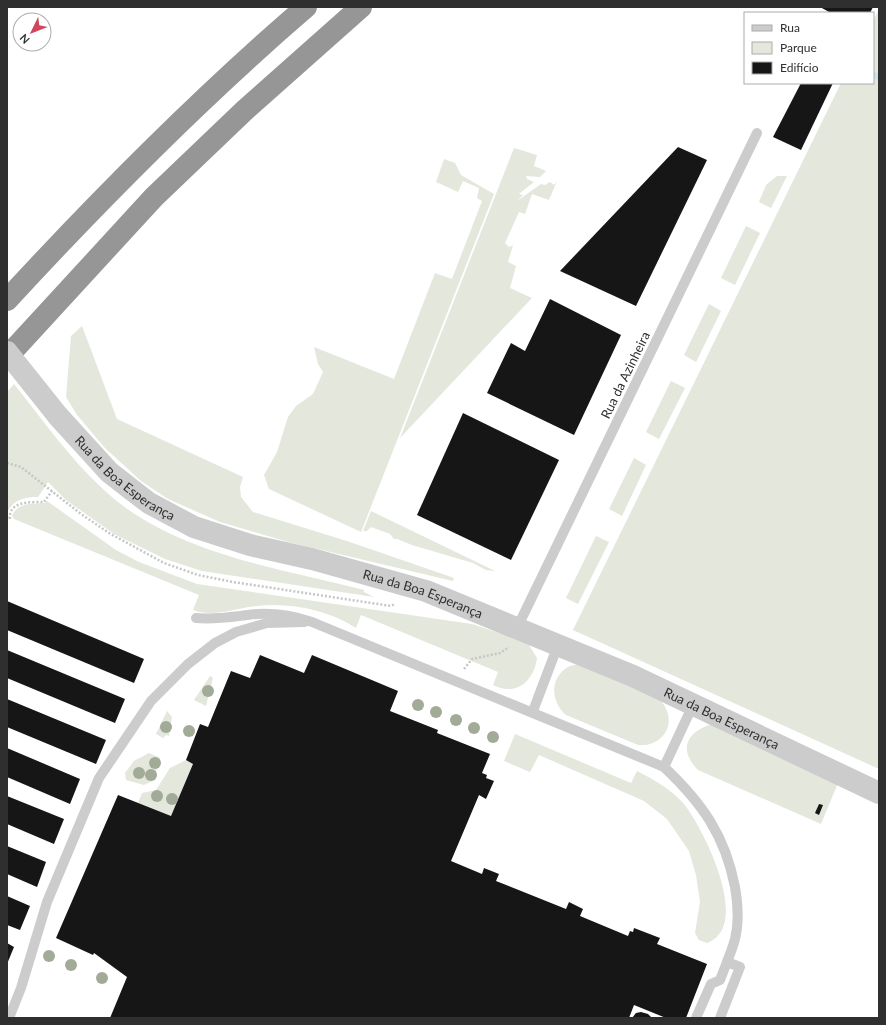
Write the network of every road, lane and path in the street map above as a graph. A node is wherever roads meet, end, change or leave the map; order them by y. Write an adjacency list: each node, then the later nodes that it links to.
1 (306, 7): 4 (highway)
2 (361, 7): 6 (highway)
3 (757, 133): 13 (lane, Rua da Azinheira)
4 (7, 300)
5 (7, 352): 13 (street, Rua da Boa Esperança, bridge)
6 (7, 357)
7 (7, 464): 8 (path)
8 (52, 491): 9 (path); 10 (path)
9 (10, 519)
10 (398, 603)
11 (196, 618): 12 (lane)
12 (312, 622): 15 (lane); 21 (lane)
13 (517, 628): 14 (street, Rua da Boa Esperança); 15 (path)
14 (558, 645): 16 (street, Rua da Boa Esperança); 17 (lane)
15 (455, 680): 17 (lane)
16 (693, 705): 18 (lane); 19 (street, Rua da Boa Esperança)
17 (533, 711): 18 (lane)
18 (664, 766): 20 (lane)
19 (879, 793)
20 (727, 962): 22 (lane); 23 (lane)
21 (9, 1018)
22 (696, 1018)
23 (720, 1018)

